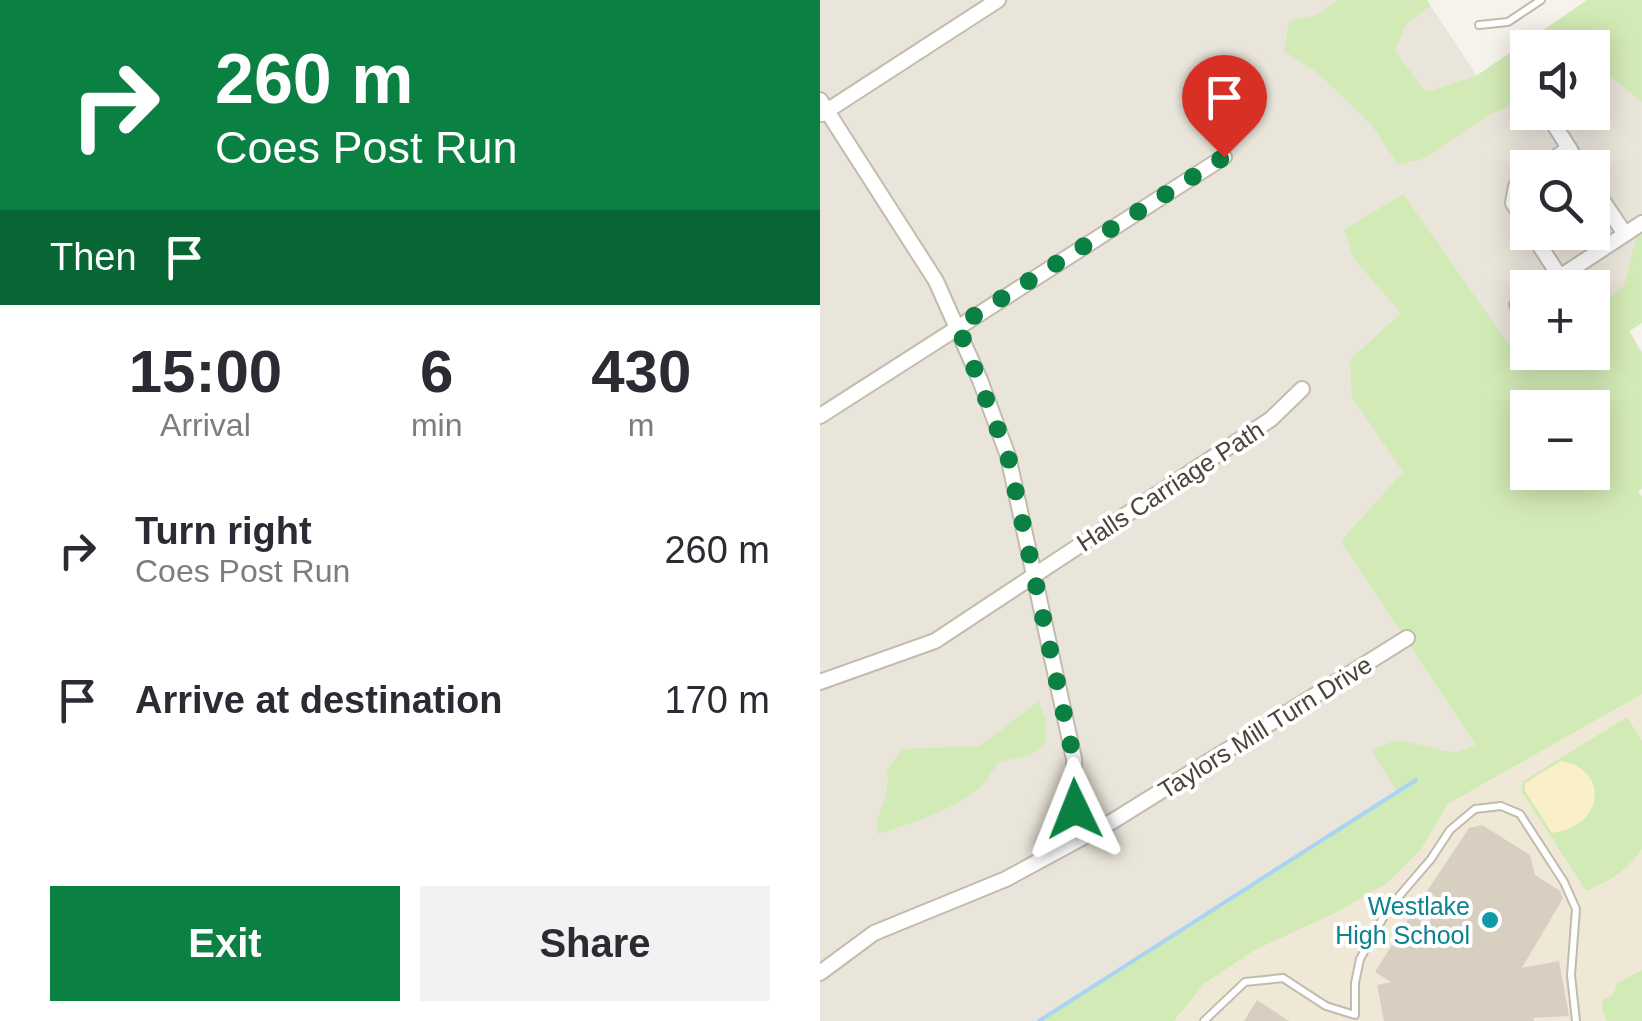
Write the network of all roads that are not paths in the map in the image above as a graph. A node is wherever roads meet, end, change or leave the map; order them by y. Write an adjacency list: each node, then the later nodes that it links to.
1 (998, 0): 4 (street)
2 (1541, 0): 3 (lane)
3 (1479, 25)
4 (822, 109): 13 (street)
5 (1557, 130): 6 (street)
6 (1568, 148): 7 (street)
7 (1565, 150)
8 (1224, 157): 13 (street)
9 (1610, 211): 11 (street)
10 (1642, 223): 11 (street)
11 (1625, 234): 12 (street)
12 (1569, 270)
13 (958, 326): 15 (street); 16 (street)
14 (1302, 389): 16 (street, Halls Carriage Path)
15 (820, 416)
16 (1034, 575): 18 (street, Halls Carriage Path); 19 (street)
17 (1408, 638): 19 (street, Taylors Mill Turn Drive)
18 (820, 682)
19 (1068, 842): 20 (street, Taylors Mill Turn Drive)
20 (820, 973)
21 (1204, 1021): 22 (lane)
22 (1576, 1021)

